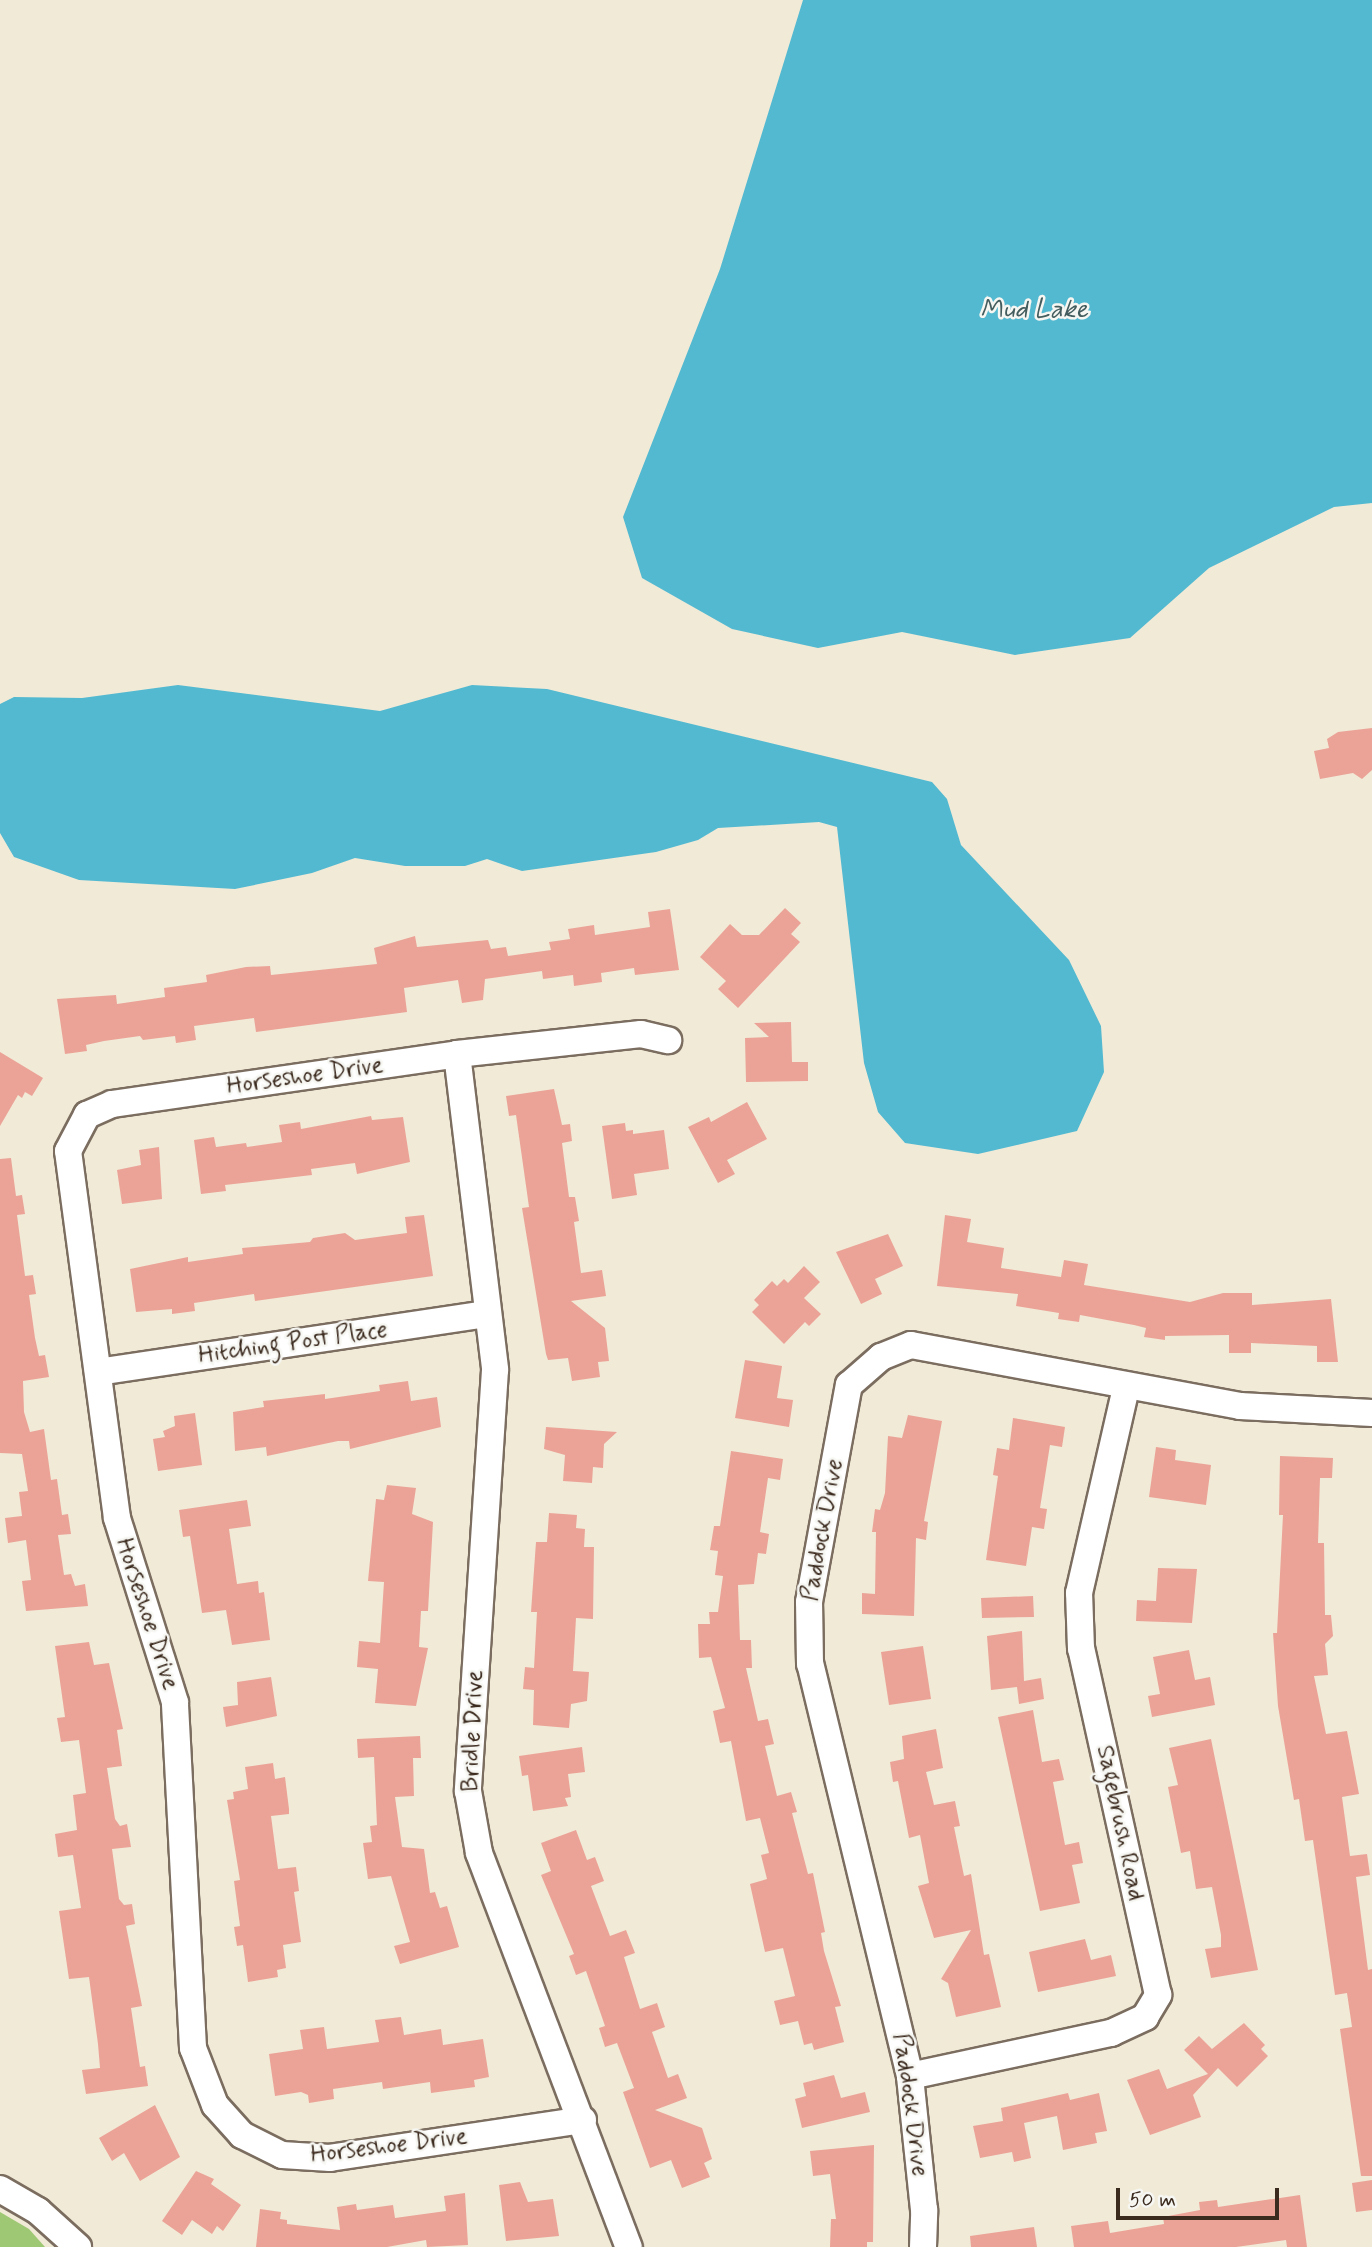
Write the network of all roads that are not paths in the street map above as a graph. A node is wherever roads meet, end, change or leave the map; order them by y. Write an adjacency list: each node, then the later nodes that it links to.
1 (668, 1040): 2 (street, Horseshoe Drive)
2 (457, 1054): 3 (street); 4 (street, Horseshoe Drive)
3 (488, 1314): 4 (street, Hitching Post Place); 8 (street, Bridle Drive)
4 (98, 1371): 8 (street, Horseshoe Drive)
5 (1126, 1387): 6 (street, Paddock Drive); 7 (street, Sagebrush Road); 7 (street, Paddock Drive)
6 (1372, 1413)
7 (910, 2076): 12 (street, Paddock Drive)
8 (583, 2120): 11 (street, Bridle Drive)
9 (0, 2189): 10 (street)
10 (78, 2247)
11 (629, 2247)
12 (923, 2247)

